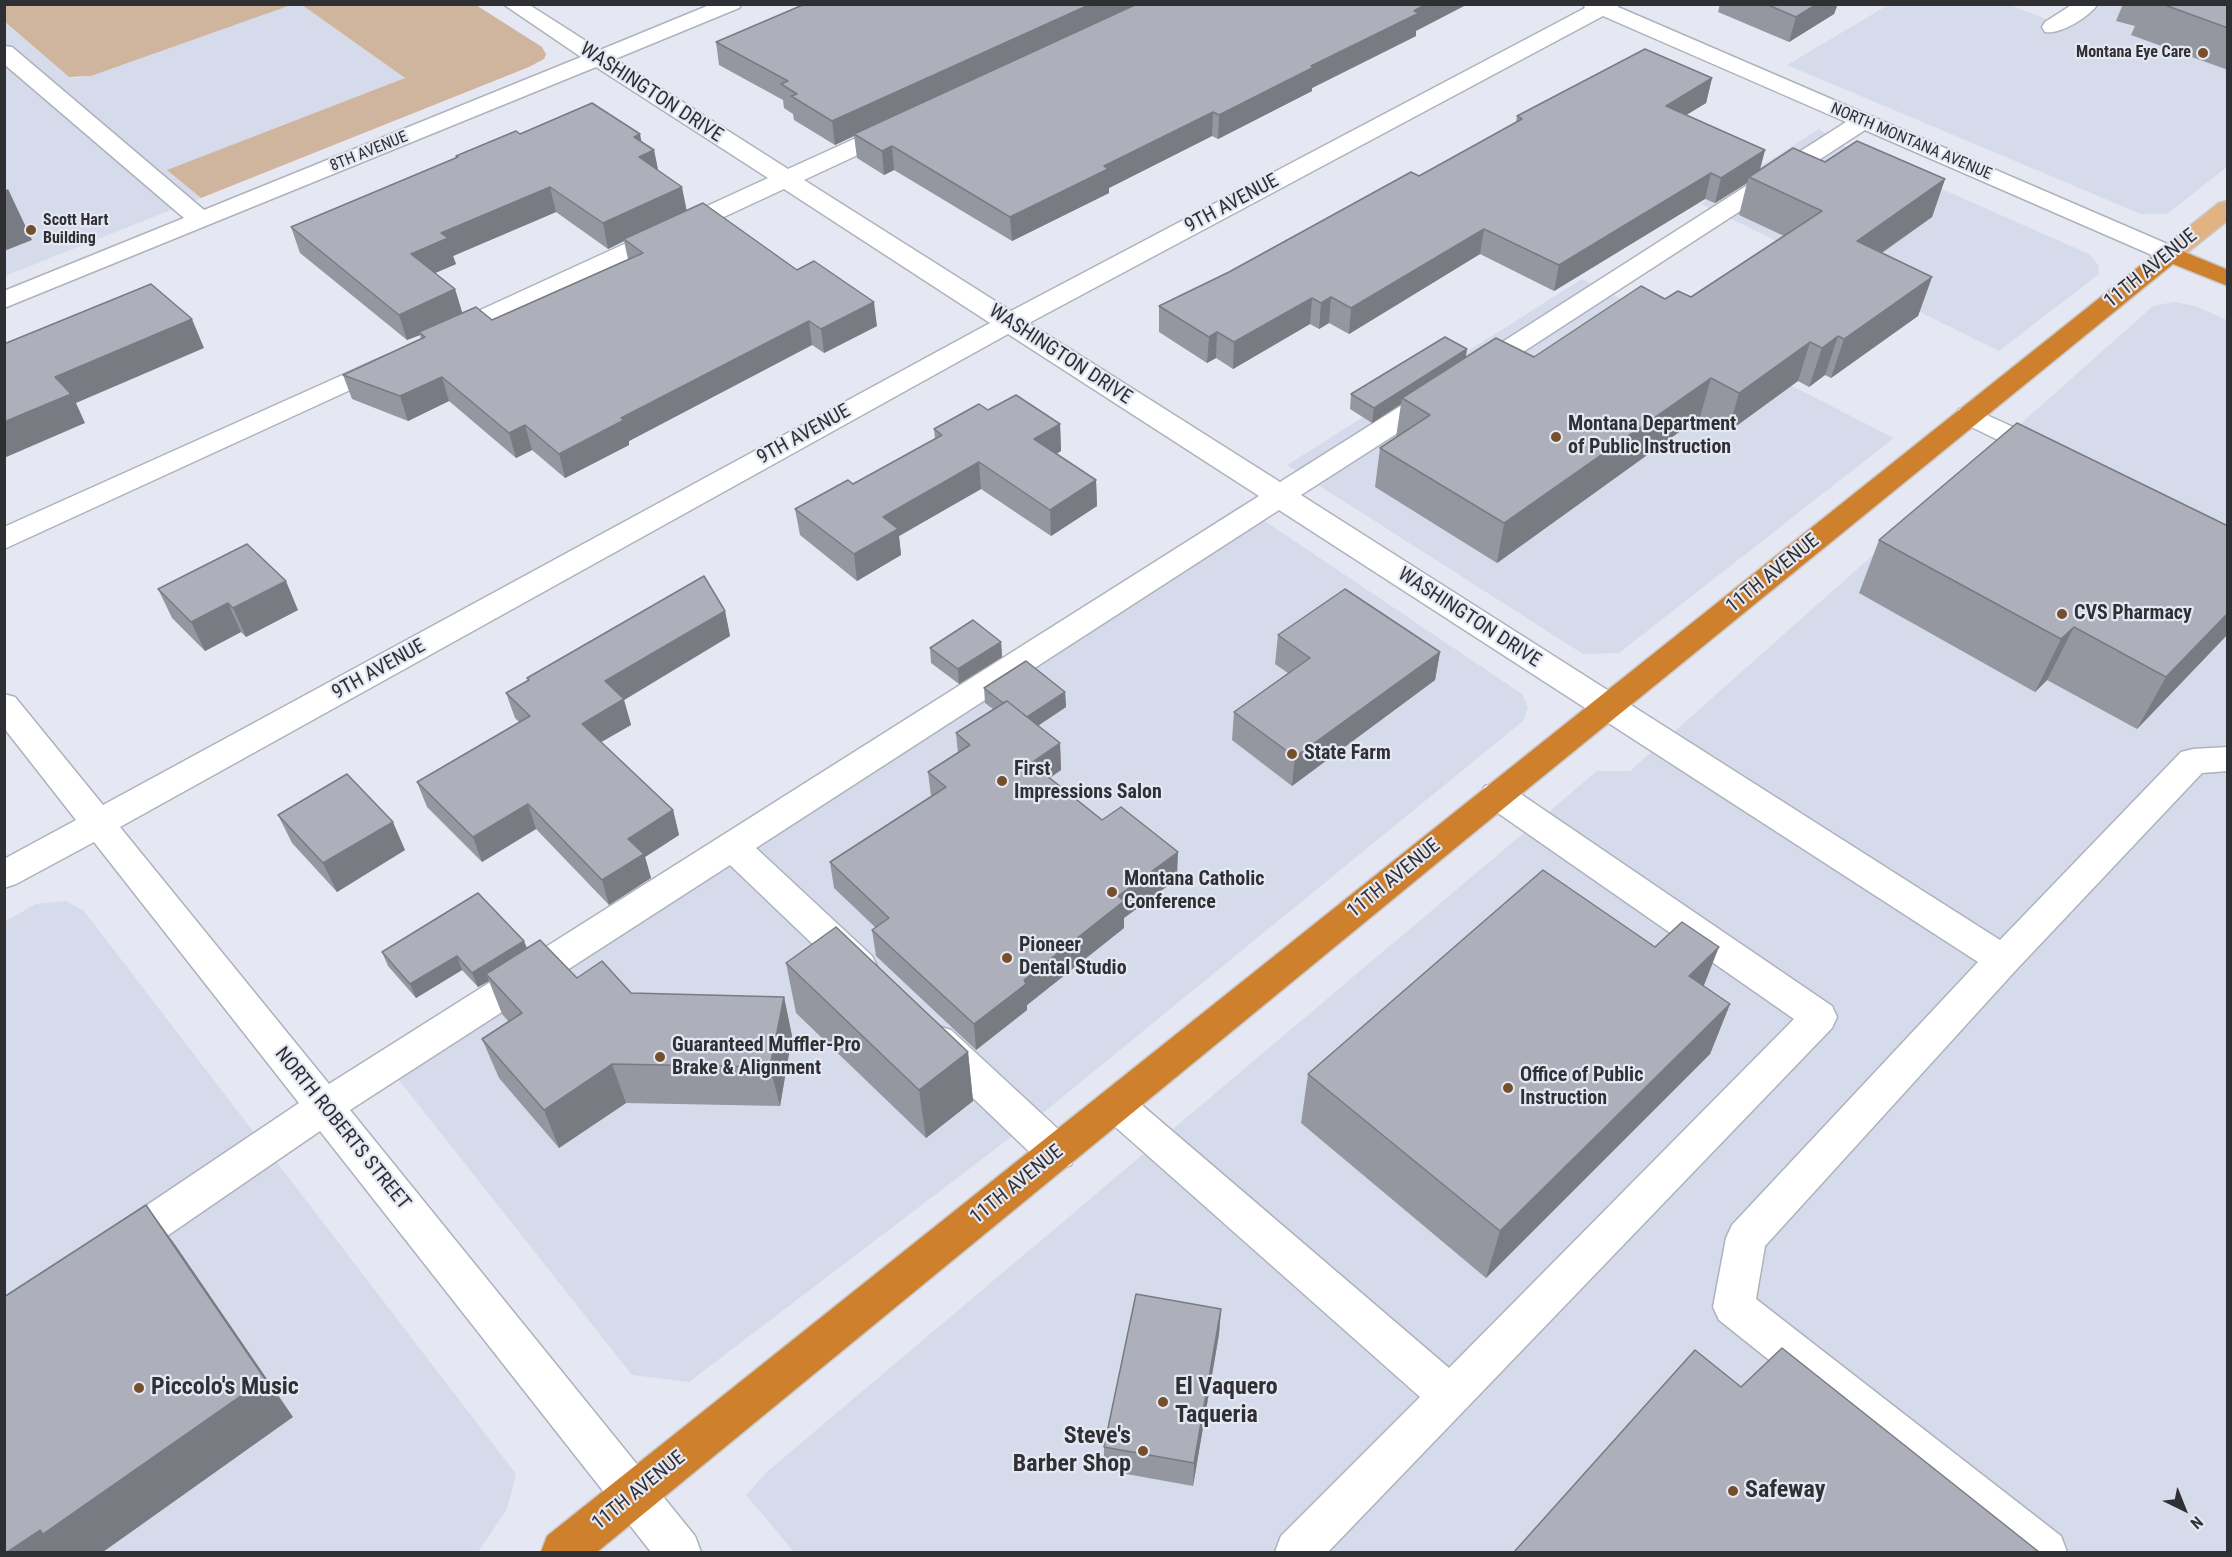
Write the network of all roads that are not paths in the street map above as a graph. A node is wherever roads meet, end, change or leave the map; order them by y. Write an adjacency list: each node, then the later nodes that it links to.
1 (513, 4): 7 (street, WASHINGTON DRIVE)
2 (732, 4): 7 (street, 8TH AVENUE)
3 (2088, 4): 5 (street)
4 (1601, 6): 9 (street, NORTH MONTANA AVENUE); 16 (street, 9TH AVENUE)
5 (2053, 27)
6 (4, 52): 12 (street)
7 (598, 59): 10 (street, WASHINGTON DRIVE); 12 (street, 8TH AVENUE)
8 (922, 116): 10 (street)
9 (1864, 121): 13 (street, NORTH MONTANA AVENUE); 19 (street)
10 (786, 179): 16 (street, WASHINGTON DRIVE); 20 (street)
11 (2228, 208): 13 (main road, 11TH AVENUE)
12 (201, 220): 15 (street, 8TH AVENUE)
13 (2170, 254): 14 (highway, NORTH MONTANA AVENUE); 17 (highway, 11TH AVENUE)
14 (2228, 279)
15 (4, 300)
16 (1009, 322): 19 (street, WASHINGTON DRIVE); 27 (street, 9TH AVENUE)
17 (1970, 415): 18 (street); 22 (highway, 11TH AVENUE)
18 (2064, 462)
19 (1281, 497): 22 (street, WASHINGTON DRIVE); 28 (street)
20 (4, 539)
21 (4, 705): 27 (street, NORTH ROBERTS STREET)
22 (1607, 706): 26 (highway, 11TH AVENUE); 30 (street, WASHINGTON DRIVE)
23 (2228, 759): 24 (street)
24 (2193, 762): 25 (street); 30 (street)
25 (2228, 781)
26 (1497, 795): 33 (highway, 11TH AVENUE); 37 (street)
27 (99, 824): 29 (street, 9TH AVENUE); 34 (street, NORTH ROBERTS STREET)
28 (732, 846): 31 (street); 34 (street)
29 (4, 875)
30 (2003, 960): 42 (street)
31 (878, 984)
32 (913, 1017): 35 (street)
33 (1116, 1106): 35 (highway, 11TH AVENUE); 37 (street)
34 (324, 1107): 36 (street); 38 (street, NORTH ROBERTS STREET)
35 (1057, 1153): 38 (highway, 11TH AVENUE)
36 (91, 1264)
37 (1450, 1396): 41 (street)
38 (633, 1496): 39 (highway, 11TH AVENUE); 40 (street, NORTH ROBERTS STREET)
39 (563, 1552)
40 (679, 1552)
41 (1297, 1552)
42 (2045, 1552)

